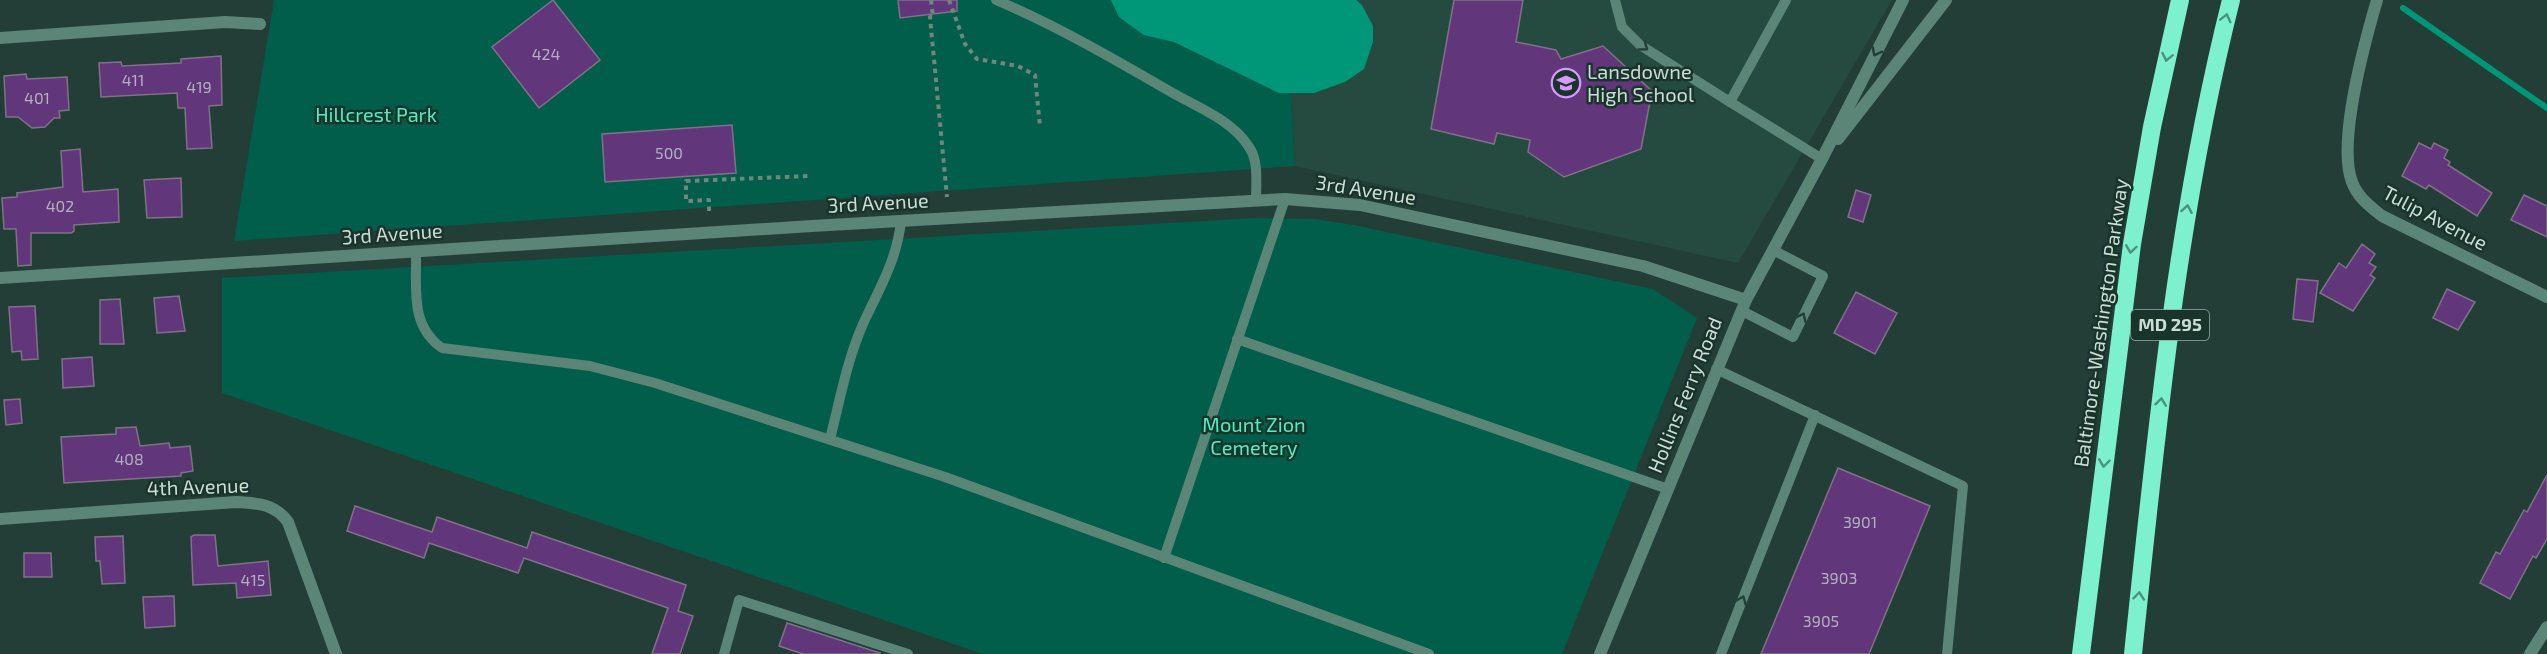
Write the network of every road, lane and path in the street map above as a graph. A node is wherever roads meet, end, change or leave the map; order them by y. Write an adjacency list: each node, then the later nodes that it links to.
1 (931, 0): 17 (path)
2 (950, 0): 14 (path)
3 (996, 0): 19 (lane)
4 (1615, 0): 13 (lane, one-way to 13)
5 (1903, 0): 15 (street, Hollins Ferry Road, one-way to 15)
6 (1946, 0): 15 (street, Hollins Ferry Road)
7 (2180, 0): 42 (highway, Baltimore-Washington Parkway / MD 295, one-way to 42)
8 (2231, 0): 43 (highway, MD 295, one-way to 8)
9 (2377, 0): 25 (street, Tulip Avenue)
10 (1782, 3): 13 (lane)
11 (260, 24): 12 (street)
12 (0, 38)
13 (1730, 102): 15 (lane)
14 (1040, 127)
15 (1822, 159): 22 (street, Hollins Ferry Road)
16 (810, 176): 20 (path)
17 (947, 197)
18 (1286, 199): 19 (street, 3rd Avenue); 26 (street, 3rd Avenue); 27 (lane)
19 (1256, 201): 21 (street, 3rd Avenue)
20 (709, 211)
21 (901, 221): 23 (street, 3rd Avenue); 30 (lane)
22 (1773, 250): 26 (street, Hollins Ferry Road); 26 (lane, one-way to 22)
23 (416, 252): 24 (street, 3rd Avenue); 30 (lane)
24 (0, 278)
25 (2547, 297)
26 (1744, 305): 28 (street, Hollins Ferry Road)
27 (1237, 339): 31 (lane); 33 (lane)
28 (1716, 369): 29 (lane); 31 (street, Hollins Ferry Road)
29 (1815, 415): 40 (lane, one-way to 29); 41 (lane)
30 (830, 439): 33 (lane)
31 (1668, 489): 39 (street, Hollins Ferry Road)
32 (0, 519): 35 (street, 4th Avenue)
33 (1164, 558): 38 (lane)
34 (2546, 632): 44 (street)
35 (336, 654)
36 (724, 654): 37 (lane)
37 (908, 654)
38 (1428, 654)
39 (1600, 654)
40 (1721, 654)
41 (1947, 654)
42 (2081, 654)
43 (2133, 654)
44 (2530, 654)

